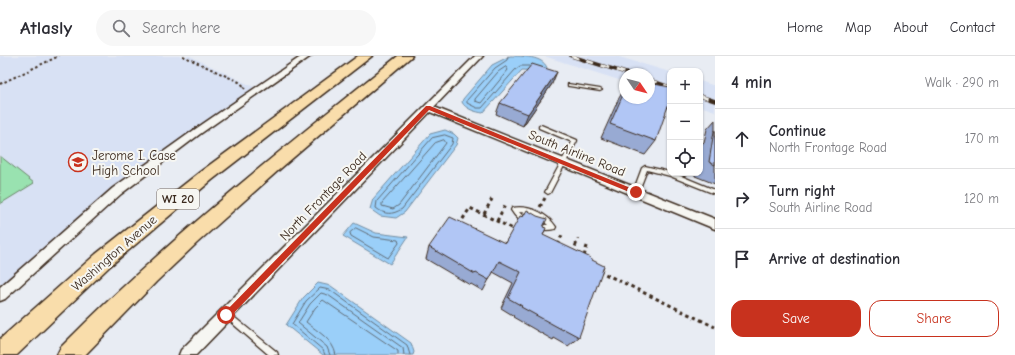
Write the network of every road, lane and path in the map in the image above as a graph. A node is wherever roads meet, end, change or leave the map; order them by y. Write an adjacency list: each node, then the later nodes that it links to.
1 (59, 56): 6 (path)
2 (307, 56): 32 (street)
3 (366, 56): 35 (main road, Washington Avenue / WI 20)
4 (406, 56): 36 (main road, WI 20)
5 (479, 56): 9 (street, North Frontage Road)
6 (0, 84)
7 (568, 85): 8 (lane)
8 (600, 90)
9 (428, 108): 11 (street, South Airline Road); 33 (street, North Frontage Road)
10 (541, 127): 11 (lane)
11 (563, 162): 14 (lane); 15 (street, South Airline Road)
12 (667, 173): 15 (lane)
13 (677, 176): 16 (lane)
14 (548, 192): 19 (path)
15 (636, 192): 22 (street, South Airline Road)
16 (715, 192)
17 (492, 199): 20 (path)
18 (505, 206): 21 (path)
19 (536, 213): 19 (lane)
20 (484, 214): 21 (path); 23 (path)
21 (497, 221): 24 (path)
22 (715, 224)
23 (458, 227)
24 (517, 230)
25 (563, 232): 28 (path)
26 (578, 239): 29 (path)
27 (588, 244): 30 (path)
28 (556, 250)
29 (571, 257)
30 (582, 262)
31 (594, 268): 34 (path)
32 (0, 295)
33 (226, 315): 37 (street, North Frontage Road); 38 (lane)
34 (715, 327)
35 (0, 355)
36 (69, 355)
37 (186, 355)
38 (274, 355)

